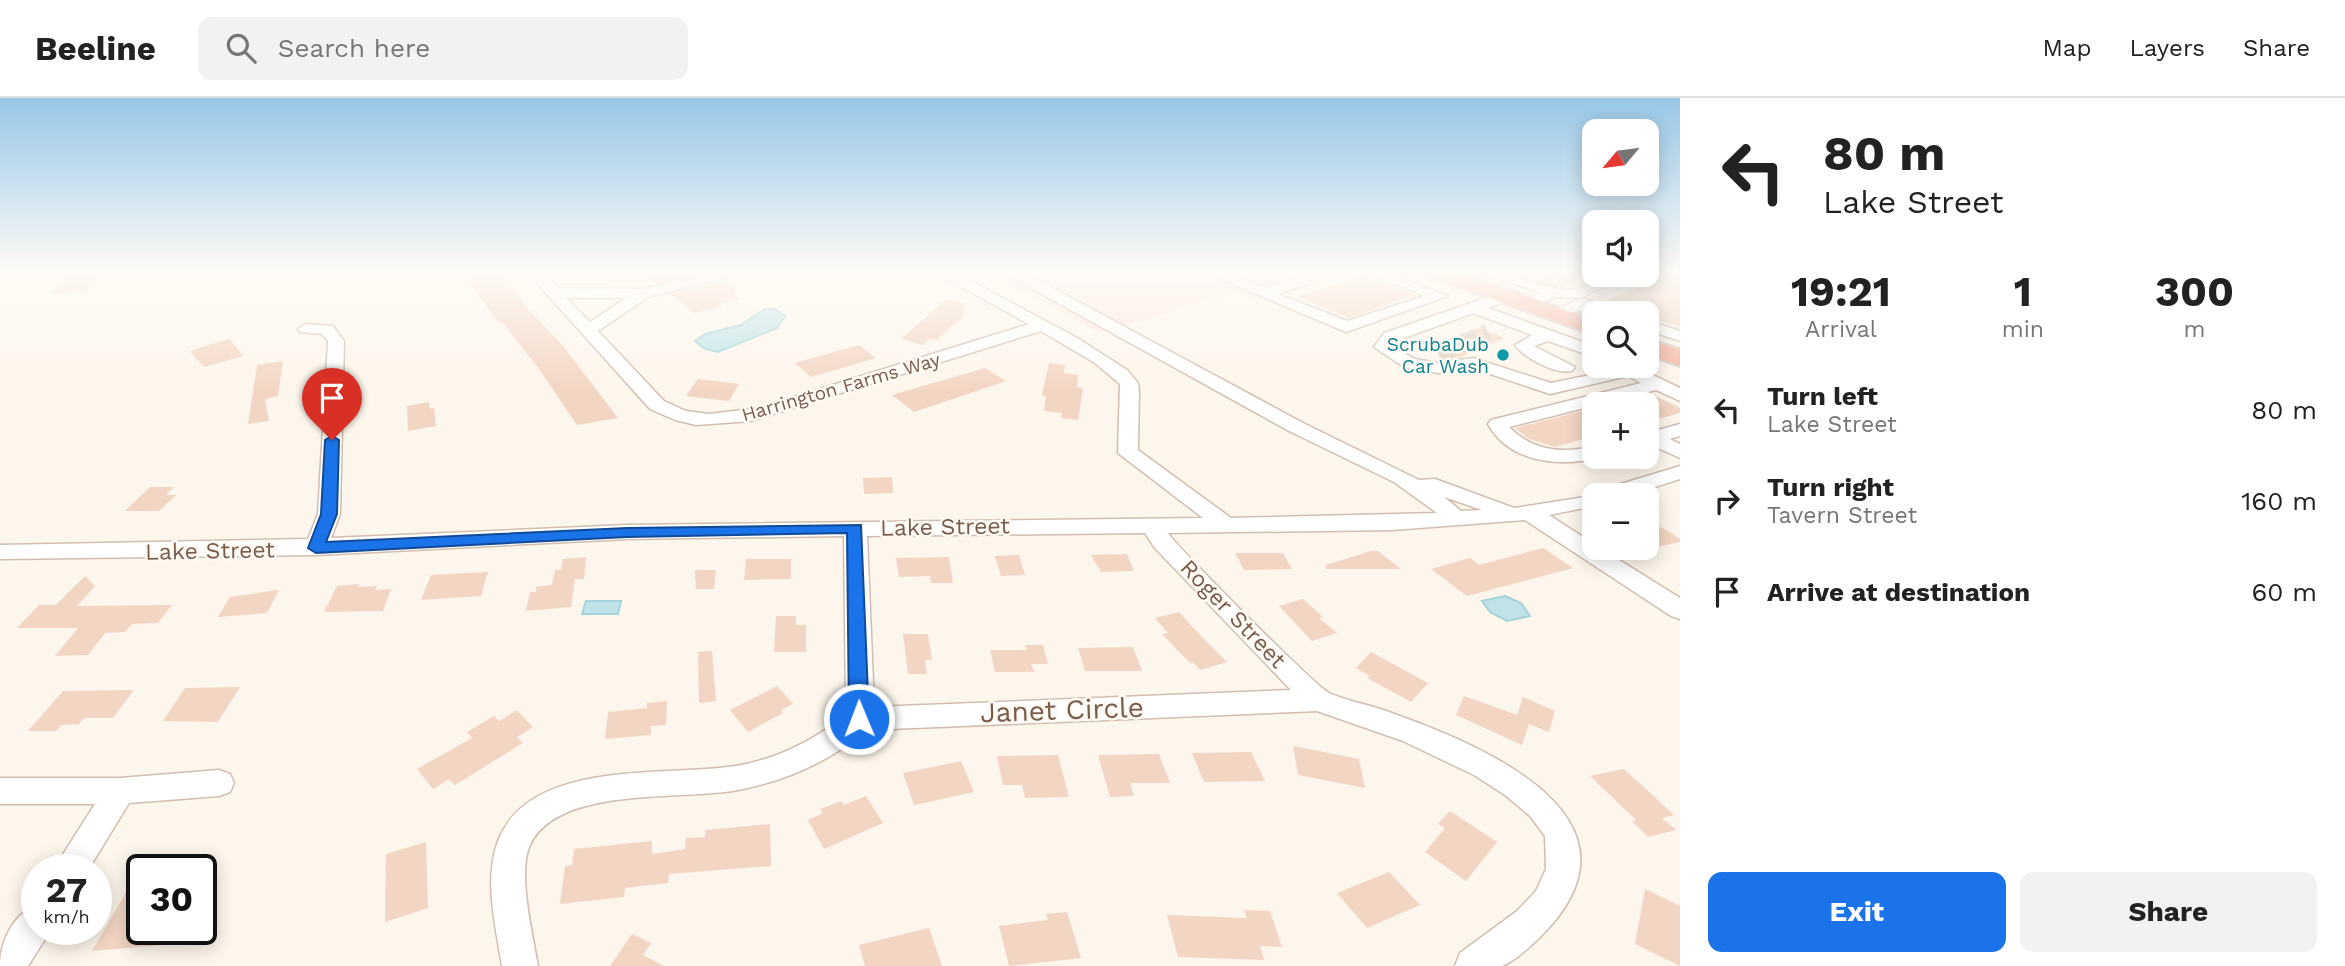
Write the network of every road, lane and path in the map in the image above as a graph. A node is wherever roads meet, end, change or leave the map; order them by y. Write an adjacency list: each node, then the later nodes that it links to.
1 (573, 312): 15 (street, Harrington Farms Way)
2 (617, 312): 15 (street)
3 (1015, 312): 12 (street)
4 (1082, 312): 38 (street)
5 (1309, 312): 6 (street)
6 (1393, 312)
7 (1464, 312): 25 (street)
8 (1483, 312): 10 (street)
9 (1550, 312): 11 (highway)
10 (1511, 322): 16 (street); 17 (street)
11 (1582, 323)
12 (1042, 326): 15 (street, Harrington Farms Way); 45 (street)
13 (306, 328): 47 (street)
14 (1659, 328): 18 (street)
15 (589, 330)
16 (1488, 332)
17 (1547, 335): 21 (street); 26 (street)
18 (1680, 335)
19 (1659, 339): 20 (highway)
20 (1680, 346)
21 (1582, 348)
22 (1659, 350): 24 (highway)
23 (1437, 354): 25 (street)
24 (1680, 358)
25 (1405, 361): 27 (street)
26 (1566, 366)
27 (1588, 378)
28 (1646, 378): 29 (street)
29 (1658, 384): 30 (lane); 31 (street)
30 (1626, 392)
31 (1680, 395)
32 (1582, 403): 37 (lane)
33 (1680, 430): 34 (street)
34 (1659, 436)
35 (1659, 443): 36 (street)
36 (1680, 452)
37 (1582, 455)
38 (1387, 471): 42 (street); 43 (street)
39 (1677, 477): 40 (street)
40 (1654, 483)
41 (1582, 502): 42 (street, Lake Street)
42 (1525, 513): 43 (street, Lake Street); 49 (street)
43 (1456, 519): 45 (street, Lake Street)
44 (1152, 524): 45 (street, Lake Street); 46 (street, Lake Street); 50 (street, Roger Street)
45 (1225, 524)
46 (855, 528): 47 (street, Lake Street); 51 (street)
47 (316, 548): 48 (street, Lake Street)
48 (0, 552)
49 (1680, 610)
50 (1317, 700): 51 (street, Janet Circle); 59 (street, Janet Circle)
51 (859, 719): 58 (street)
52 (219, 783): 54 (street)
53 (0, 791): 54 (street)
54 (120, 791): 55 (street)
55 (80, 854)
56 (21, 945): 57 (street)
57 (7, 966)
58 (520, 966)
59 (1473, 966)

